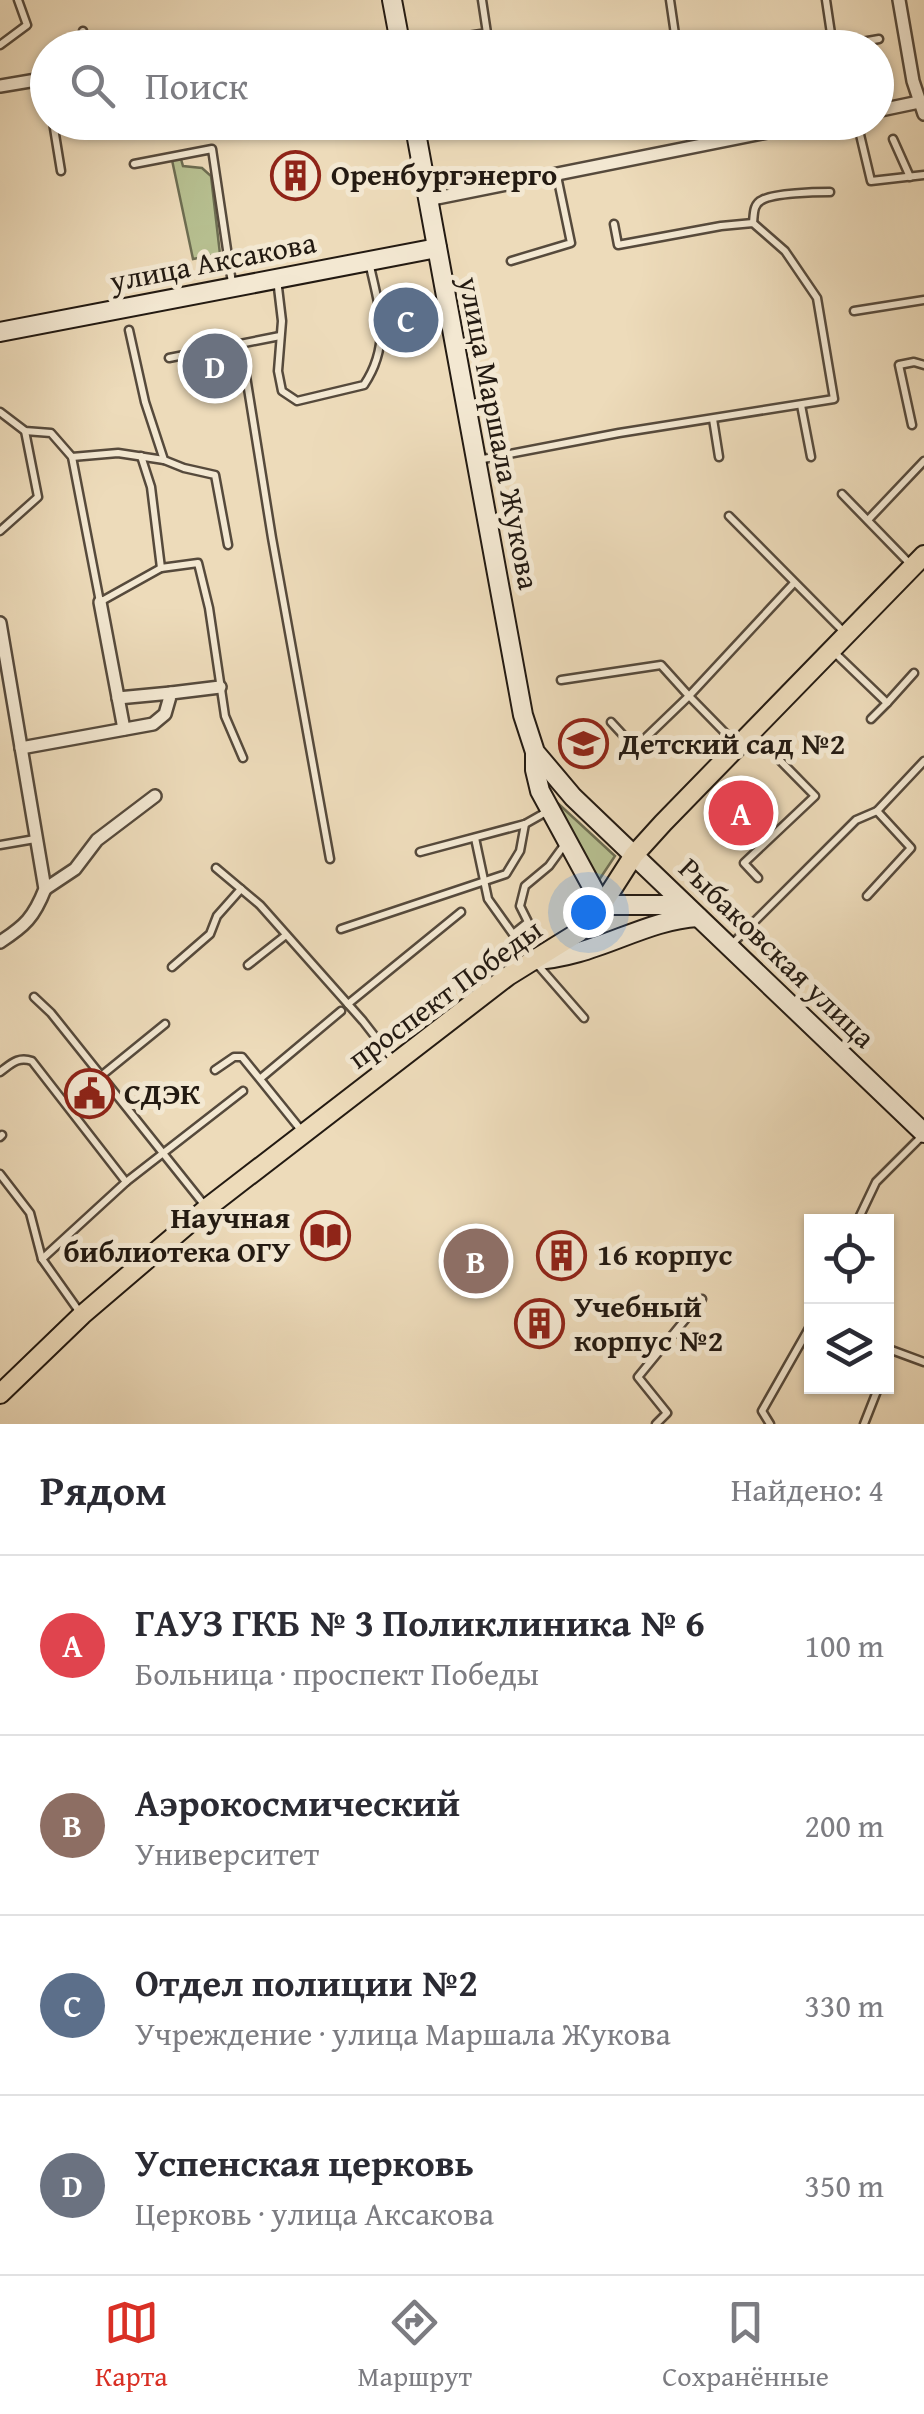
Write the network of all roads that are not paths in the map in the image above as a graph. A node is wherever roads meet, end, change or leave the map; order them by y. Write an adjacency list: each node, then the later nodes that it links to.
1 (18, 0): 11 (lane)
2 (392, 0): 7 (main road)
3 (482, 0): 8 (lane)
4 (670, 0): 9 (lane)
5 (826, 0): 10 (lane)
6 (899, 0): 14 (street)
7 (398, 30)
8 (487, 30)
9 (674, 30)
10 (830, 30)
11 (0, 45)
12 (30, 81): 13 (street)
13 (0, 86)
14 (922, 108): 15 (street)
15 (894, 110)
16 (56, 140): 22 (lane)
17 (417, 140): 27 (main road, улица Маршала Жукова)
18 (730, 140): 24 (street)
19 (861, 140): 25 (lane)
20 (893, 140): 25 (lane)
21 (134, 164): 34 (lane)
22 (61, 171)
23 (924, 175): 25 (lane)
24 (557, 176): 27 (street); 32 (lane)
25 (910, 177)
26 (830, 192): 28 (lane)
27 (427, 200): 30 (main road, улица Маршала Жукова)
28 (753, 222): 29 (lane); 43 (lane)
29 (614, 224)
30 (436, 248): 31 (main road, улица Аксакова); 53 (main road, улица Маршала Жукова)
31 (368, 261): 33 (main road, улица Аксакова); 39 (lane)
32 (511, 262)
33 (277, 278): 34 (main road, улица Аксакова); 39 (lane)
34 (233, 286): 38 (main road, улица Аксакова)
35 (924, 300): 36 (lane)
36 (854, 312)
37 (129, 330): 52 (lane)
38 (0, 332)
39 (280, 336): 40 (lane)
40 (240, 345): 41 (lane); 93 (lane)
41 (169, 358)
42 (924, 364): 46 (lane)
43 (801, 405): 45 (lane); 51 (lane)
44 (0, 412): 47 (lane)
45 (713, 419): 50 (lane); 53 (lane)
46 (912, 425)
47 (25, 430): 49 (lane); 58 (lane)
48 (141, 456): 49 (lane); 52 (lane); 61 (lane)
49 (72, 457): 63 (lane)
50 (719, 457)
51 (811, 457)
52 (164, 460): 59 (lane)
53 (476, 460): 80 (main road, улица Маршала Жукова)
54 (924, 461): 57 (lane)
55 (842, 494): 57 (lane)
56 (729, 516): 62 (lane)
57 (868, 520): 60 (lane)
58 (0, 531)
59 (228, 545)
60 (918, 561): 65 (main road, проспект Победы)
61 (160, 568): 63 (lane); 69 (lane)
62 (794, 583): 65 (lane); 71 (lane)
63 (100, 602): 72 (street)
64 (0, 623): 79 (street)
65 (846, 634): 66 (main road, проспект Победы)
66 (830, 649): 73 (lane); 77 (main road, проспект Победы)
67 (914, 674): 73 (lane)
68 (561, 680): 71 (lane)
69 (220, 687): 70 (street); 81 (lane)
70 (170, 693): 72 (street); 76 (street)
71 (689, 696): 75 (lane); 78 (lane)
72 (118, 698): 76 (street)
73 (887, 703): 74 (lane)
74 (871, 719)
75 (611, 722)
76 (124, 729): 79 (street)
77 (751, 730): 78 (main road, проспект Победы); 95 (lane)
78 (737, 745): 92 (main road, проспект Победы)
79 (21, 748): 88 (street)
80 (535, 752): 84 (main road, улица Маршала Жукова); 92 (main road, улица Маршала Жукова)
81 (243, 758)
82 (924, 761): 85 (lane)
83 (155, 796): 98 (street)
84 (549, 811): 86 (lane); 89 (main road, улица Маршала Жукова)
85 (877, 811): 99 (lane); 106 (lane)
86 (525, 824): 87 (lane); 96 (lane)
87 (475, 838): 91 (lane); 96 (lane)
88 (36, 839): 90 (lane); 98 (street)
89 (566, 843): 96 (lane); 100 (main road, улица Маршала Жукова)
90 (0, 845)
91 (420, 852)
92 (634, 854): 100 (main road, проспект Победы); 101 (main road, Рыбаковская улица)
93 (330, 859)
94 (216, 868): 97 (lane)
95 (758, 878)
96 (484, 881): 103 (lane)
97 (241, 889): 104 (lane); 109 (lane)
98 (45, 890): 105 (street)
99 (867, 896)
100 (602, 905): 101 (main road); 107 (main road, проспект Победы)
101 (692, 911): 106 (main road, Рыбаковская улица); 107 (main road)
102 (461, 912): 111 (lane)
103 (341, 929)
104 (286, 935): 108 (lane); 111 (lane)
105 (0, 942)
106 (730, 947): 122 (main road, Рыбаковская улица)
107 (534, 960): 113 (lane); 115 (main road, проспект Победы)
108 (248, 965)
109 (172, 967)
110 (34, 997): 118 (lane)
111 (348, 1004): 115 (lane)
112 (341, 1010): 119 (lane)
113 (584, 1018)
114 (165, 1024): 118 (lane)
115 (395, 1062): 121 (main road, проспект Победы)
116 (215, 1070): 119 (lane)
117 (0, 1072): 125 (lane)
118 (101, 1076): 123 (lane)
119 (260, 1078): 121 (lane)
120 (243, 1090): 123 (lane)
121 (304, 1133): 126 (main road, проспект Победы)
122 (924, 1133): 127 (lane)
123 (164, 1152): 125 (lane); 126 (lane)
124 (0, 1174): 128 (lane)
125 (126, 1182): 128 (lane)
126 (206, 1208): 130 (main road, проспект Победы)
127 (862, 1214)
128 (42, 1259): 130 (lane)
129 (702, 1299): 136 (lane)
130 (82, 1315): 134 (main road, проспект Победы)
131 (804, 1338): 137 (lane)
132 (894, 1351): 133 (lane)
133 (924, 1362)
134 (0, 1394)
135 (876, 1394): 138 (lane)
136 (656, 1424)
137 (770, 1424)
138 (864, 1424)

